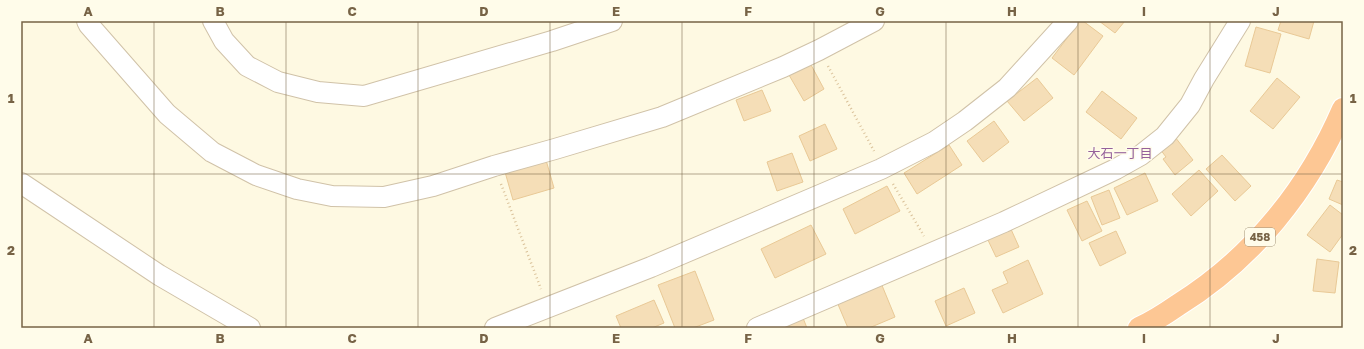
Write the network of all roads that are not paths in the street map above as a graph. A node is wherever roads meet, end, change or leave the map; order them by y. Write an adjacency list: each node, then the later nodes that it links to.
1 (87, 21): 4 (street)
2 (213, 21): 3 (street)
3 (612, 21)
4 (874, 21)
5 (1068, 21): 10 (street)
6 (1240, 21): 11 (street)
7 (1343, 109): 12 (highway, 458)
8 (21, 183): 9 (street)
9 (250, 328)
10 (495, 328)
11 (757, 328)
12 (1139, 328)

